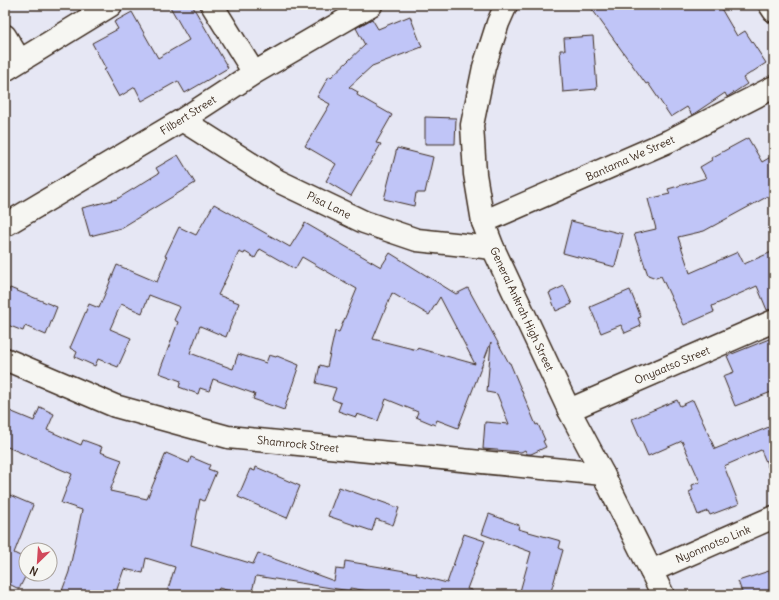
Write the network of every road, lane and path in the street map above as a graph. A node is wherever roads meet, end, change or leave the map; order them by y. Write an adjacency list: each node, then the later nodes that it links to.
1 (111, 5): 8 (street)
2 (212, 5): 9 (street)
3 (371, 5): 9 (street, Filbert Street)
4 (506, 5): 12 (street, General Ankrah High Street)
5 (770, 5): 6 (street)
6 (774, 11)
7 (5, 36): 8 (street)
8 (13, 66)
9 (254, 73): 11 (street, Filbert Street)
10 (774, 87): 12 (street, Bantama We Street)
11 (182, 120): 13 (street, Filbert Street); 14 (street, Pisa Lane)
12 (483, 222): 14 (street, General Ankrah High Street)
13 (5, 225)
14 (493, 248): 17 (street, General Ankrah High Street)
15 (774, 321): 17 (street, Onyaatso Street)
16 (5, 358): 18 (street, Shamrock Street)
17 (569, 410): 18 (street, General Ankrah High Street)
18 (603, 474): 20 (street, General Ankrah High Street)
19 (774, 518): 20 (street, Nyonmotso Link)
20 (651, 571): 21 (street, General Ankrah High Street)
21 (663, 595)

